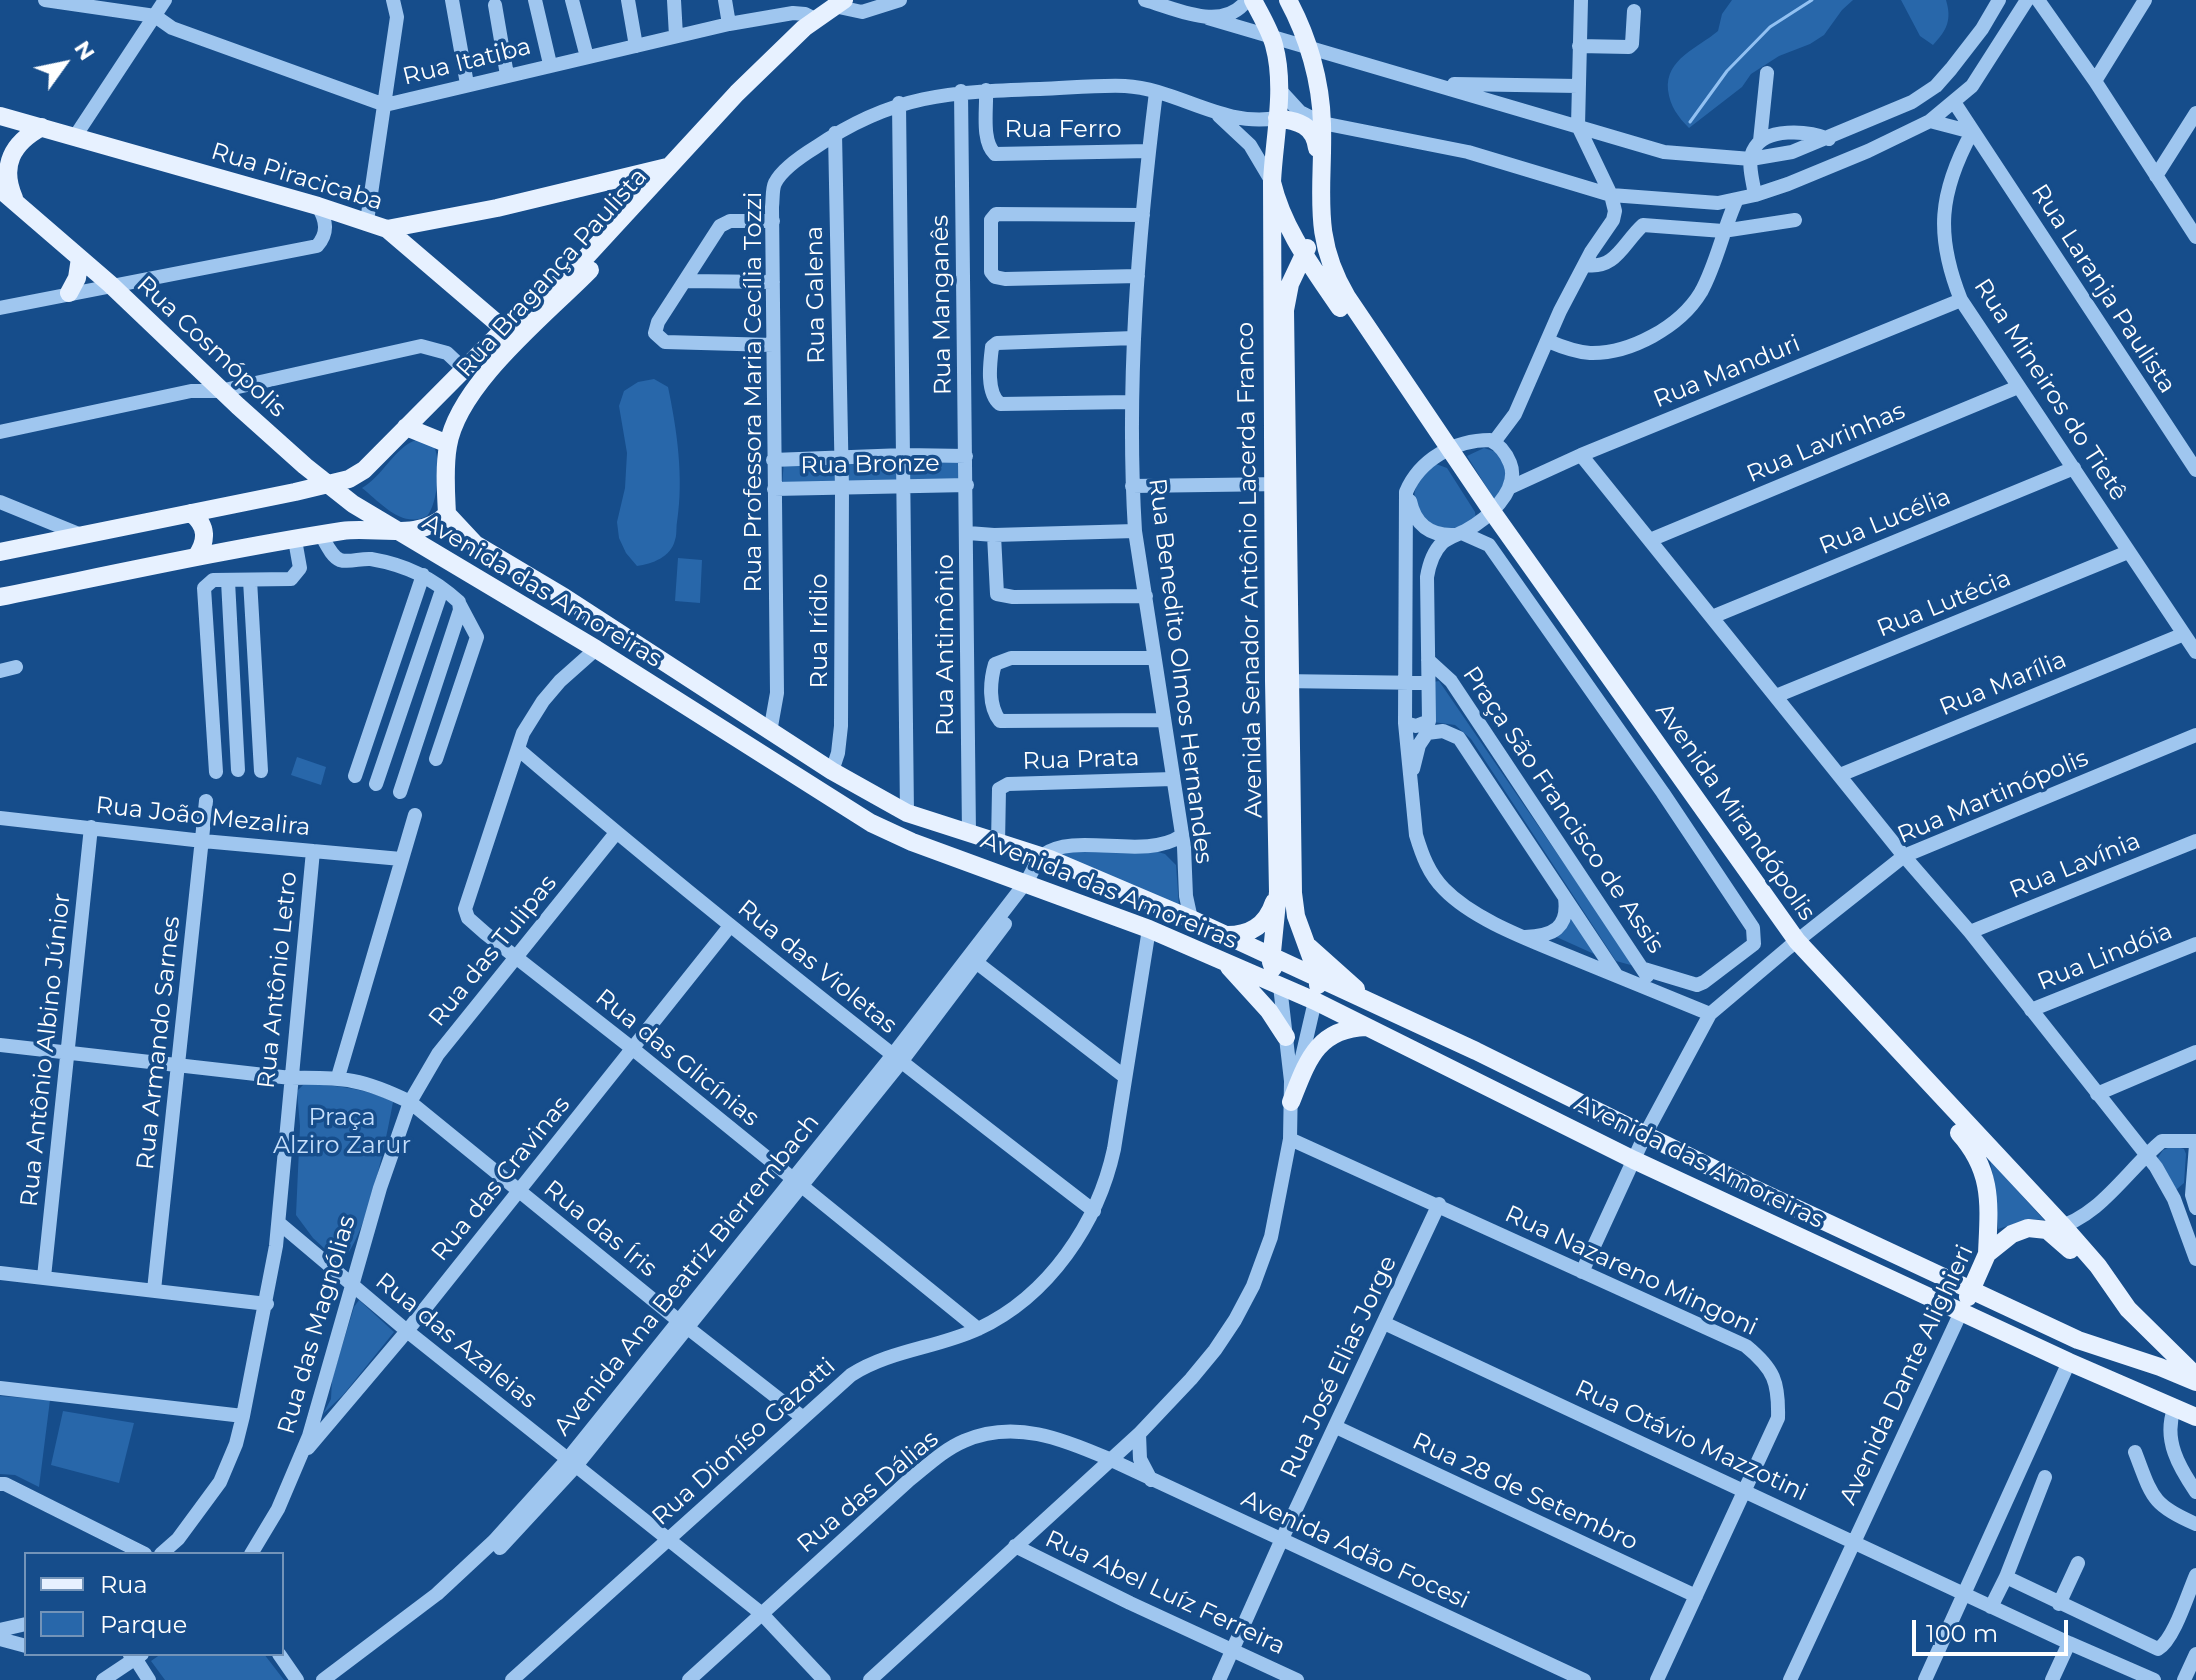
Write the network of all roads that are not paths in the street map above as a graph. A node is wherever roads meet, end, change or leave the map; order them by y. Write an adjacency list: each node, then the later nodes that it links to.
1 (45, 0): 24 (street, Rua Itatiba)
2 (165, 0): 24 (street)
3 (393, 0): 49 (street)
4 (452, 0): 41 (street)
5 (535, 0): 36 (street)
6 (572, 0): 35 (street)
7 (628, 0): 33 (street)
8 (674, 0): 30 (street)
9 (725, 0): 29 (street)
10 (771, 0): 25 (street)
11 (900, 0): 21 (street)
12 (1145, 0): 26 (street)
13 (1250, 0): 26 (street); 31 (main road)
14 (1288, 0): 28 (main road)
15 (1299, 0): 28 (street)
16 (1581, 0): 34 (street)
17 (1999, 0): 64 (street)
18 (2027, 0): 47 (street)
19 (2038, 0): 39 (street)
20 (2145, 0): 39 (street)
21 (839, 3): 27 (main road, Rua Bragança Paulista)
22 (495, 5): 38 (street)
23 (1634, 11): 34 (street)
24 (155, 16): 49 (street, Rua Itatiba); 63 (street)
25 (773, 16): 27 (street, Rua Itatiba); 29 (street, Rua Itatiba)
26 (1208, 18): 31 (street)
27 (804, 20): 54 (main road, Rua Bragança Paulista)
28 (1300, 22): 32 (main road)
29 (729, 24): 30 (street, Rua Itatiba)
30 (676, 36): 33 (street, Rua Itatiba)
31 (1273, 45): 32 (street); 40 (main road)
32 (1308, 45): 42 (street); 56 (main road)
33 (636, 46): 35 (street, Rua Itatiba)
34 (1579, 46): 43 (street)
35 (587, 57): 36 (street, Rua Itatiba)
36 (550, 64): 38 (street, Rua Itatiba)
37 (1767, 73): 50 (street)
38 (507, 75): 41 (street, Rua Itatiba)
39 (2095, 81): 70 (street)
40 (1278, 83): 56 (street); 57 (main road)
41 (467, 84): 49 (street, Rua Itatiba)
42 (1437, 84): 43 (street); 58 (street)
43 (1578, 86): 58 (street)
44 (986, 90): 45 (street, Rua Professora Maria Cecília Tozzi); 46 (street, Rua Professora Maria Cecília Tozzi); 66 (street, Rua Ferro)
45 (961, 91): 48 (street, Rua Professora Maria Cecília Tozzi); 111 (street, Rua Manganês)
46 (1156, 92): 51 (street, Rua Professora Maria Cecília Tozzi); 66 (street, Rua Benedito Olmos Hernandes)
47 (1954, 102): 55 (street); 60 (street, Rua Laranja Paulista)
48 (899, 103): 61 (street, Rua Professora Maria Cecília Tozzi); 117 (street, Rua Manganês)
49 (385, 105): 83 (street)
50 (1763, 107): 62 (street); 65 (street)
51 (1212, 111): 57 (street, Rua Professora Maria Cecília Tozzi); 72 (street, Rua Professora Maria Cecília Tozzi)
52 (2196, 113): 70 (street)
53 (0, 116): 59 (main road, Rua Piracicaba)
54 (711, 120): 68 (main road, Rua Bragança Paulista); 86 (main road, Rua Bragança Paulista)
55 (1930, 121): 60 (street); 75 (street)
56 (1322, 123): 69 (main road); 74 (street)
57 (1283, 125): 69 (main road); 72 (main road)
58 (1578, 126): 67 (street); 74 (street)
59 (42, 127): 63 (main road, Rua Piracicaba); 77 (main road)
60 (1972, 132): 100 (street, Rua Mineiros do Tietê); 124 (street, Rua Laranja Paulista)
61 (835, 133): 84 (street, Rua Professora Maria Cecília Tozzi); 120 (street, Rua Galena)
62 (1787, 133): 64 (street); 65 (street)
63 (74, 138): 80 (main road, Rua Piracicaba)
64 (1829, 139): 67 (street)
65 (1760, 141): 67 (street)
66 (1149, 151): 81 (street, Rua Benedito Olmos Hernandes)
67 (1751, 159): 75 (street)
68 (667, 167): 71 (main road); 78 (main road, Rua Bragança Paulista)
69 (1320, 167): 85 (main road)
70 (2156, 176): 89 (street)
71 (615, 181): 78 (main road); 87 (main road)
72 (1272, 182): 79 (main road, Avenida Mirandópolis); 127 (main road, Avenida Senador Antônio Lacerda Franco)
73 (0, 189): 77 (main road, Rua Cosmópolis)
74 (1611, 195): 76 (street); 92 (street)
75 (1755, 195): 76 (street)
76 (1737, 199): 88 (street)
77 (17, 203): 91 (main road, Rua Cosmópolis)
78 (635, 205): 86 (main road); 102 (main road, Rua Bragança Paulista)
79 (1277, 205): 85 (main road); 90 (main road, Avenida Mirandópolis)
80 (318, 206): 83 (main road, Rua Piracicaba); 97 (street)
81 (1143, 215): 93 (street, Rua Benedito Olmos Hernandes); 93 (street)
82 (1795, 220): 88 (street)
83 (367, 221): 87 (main road, Rua Piracicaba)
84 (773, 221): 95 (street); 96 (street, Rua Professora Maria Cecília Tozzi)
85 (1318, 223): 90 (main road, Avenida Senador Antônio Lacerda Franco); 116 (main road, Avenida Mirandópolis)
86 (630, 227): 115 (main road, Rua Bragança Paulista)
87 (387, 229): 102 (main road, Rua Piracicaba)
88 (1723, 231): 92 (street); 104 (street)
89 (2196, 237)
90 (1304, 255): 94 (main road, Avenida Mirandópolis); 98 (main road, Avenida Senador Antônio Lacerda Franco)
91 (80, 258): 97 (main road, Rua Cosmópolis); 99 (main road)
92 (1585, 265): 104 (street)
93 (1138, 276): 103 (street, Rua Benedito Olmos Hernandes)
94 (1319, 276): 98 (main road); 116 (main road, Avenida Mirandópolis)
95 (686, 281): 96 (street); 105 (street)
96 (773, 282): 105 (street, Rua Professora Maria Cecília Tozzi)
97 (110, 284): 99 (street); 108 (main road, Rua Cosmópolis)
98 (1290, 284): 127 (main road, Avenida Senador Antônio Lacerda Franco)
99 (69, 293): 101 (street)
100 (1961, 300): 107 (street, Rua Mineiros do Tietê); 118 (street, Rua Manduri)
101 (0, 308)
102 (504, 329): 106 (main road)
103 (1134, 338): 109 (street); 110 (street, Rua Benedito Olmos Hernandes)
104 (1548, 341): 114 (street)
105 (773, 345): 121 (street, Rua Professora Maria Cecília Tozzi)
106 (463, 368): 108 (street); 112 (main road)
107 (2018, 387): 123 (street, Rua Mineiros do Tietê); 147 (street, Rua Lavrinhas)
108 (220, 391): 113 (street); 122 (main road, Rua Cosmópolis)
109 (997, 402): 110 (street); 111 (street)
110 (1131, 402): 129 (street, Rua Benedito Olmos Hernandes)
111 (966, 404): 119 (street, Rua Manganês)
112 (406, 427): 115 (main road); 126 (main road)
113 (0, 432)
114 (1494, 442): 116 (street); 130 (street)
115 (448, 444): 137 (main road, Rua Bragança Paulista)
116 (1445, 449): 125 (street); 138 (main road, Avenida Mirandópolis)
117 (904, 455): 119 (street); 120 (street); 131 (street, Rua Manganês)
118 (1581, 455): 130 (street, Rua Manduri); 147 (street)
119 (966, 456): 128 (street, Rua Antimônio)
120 (841, 457): 121 (street); 133 (street, Rua Galena)
121 (773, 460): 132 (street, Rua Professora Maria Cecília Tozzi)
122 (305, 466): 126 (main road, Rua Cosmópolis); 134 (main road)
123 (2074, 468): 150 (street, Rua Mineiros do Tietê); 159 (street, Rua Lucélia)
124 (2196, 470)
125 (1413, 481): 142 (street, Avenida Mirandópolis); 168 (street)
126 (326, 483): 134 (main road); 139 (main road, Rua Cosmópolis)
127 (1281, 484): 129 (street); 167 (main road, Avenida Senador Antônio Lacerda Franco)
128 (967, 485): 131 (street, Rua Bronze); 141 (street, Rua Antimônio)
129 (1132, 486): 140 (street, Rua Benedito Olmos Hernandes)
130 (1511, 487): 138 (street)
131 (905, 488): 133 (street, Rua Bronze); 189 (street, Rua Antimônio)
132 (774, 489): 133 (street, Rua Bronze); 174 (street, Rua Professora Maria Cecília Tozzi)
133 (842, 489): 180 (street, Rua Irídio)
134 (295, 492): 136 (main road)
135 (2, 503): 143 (street); 148 (street)
136 (191, 513): 143 (main road); 151 (main road)
137 (447, 514): 139 (main road); 174 (main road, Avenida das Amoreiras)
138 (1487, 514): 142 (street); 214 (main road, Avenida Mirandópolis)
139 (396, 530): 144 (main road, Avenida das Amoreiras); 161 (main road, Avenida das Amoreiras)
140 (1135, 531): 145 (street); 156 (street, Rua Benedito Olmos Hernandes)
141 (968, 533): 145 (street); 194 (street, Rua Antimônio)
142 (1459, 534): 164 (street); 221 (street, Avenida Mirandópolis)
143 (81, 535): 148 (main road)
144 (321, 535): 146 (main road, Avenida das Amoreiras); 152 (street)
145 (994, 535): 156 (street)
146 (295, 540): 151 (main road, Avenida das Amoreiras); 153 (street)
147 (1650, 540): 159 (street)
148 (33, 545): 149 (main road)
149 (0, 552)
150 (2128, 552): 160 (street, Rua Mineiros do Tietê); 170 (street, Rua Lutécia)
151 (196, 557): 157 (main road, Avenida das Amoreiras)
152 (423, 575): 155 (street); 183 (street)
153 (250, 580): 154 (street); 179 (street)
154 (228, 581): 178 (street); 181 (street)
155 (442, 590): 158 (street); 185 (street)
156 (1146, 596): 163 (street, Rua Benedito Olmos Hernandes)
157 (0, 597)
158 (460, 605): 177 (street); 187 (street)
159 (1712, 617): 170 (street)
160 (2184, 634): 162 (street, Rua Mineiros do Tietê); 182 (street, Rua Marília)
161 (596, 649): 176 (street); 205 (main road, Avenida das Amoreiras)
162 (2196, 652)
163 (1154, 658): 171 (street, Rua Benedito Olmos Hernandes); 171 (street)
164 (1428, 660): 169 (street); 221 (street, Praça São Francisco de Assis)
165 (16, 667): 166 (street)
166 (0, 671)
167 (1282, 681): 168 (street); 206 (main road, Avenida Senador Antônio Lacerda Franco); 216 (main road, Avenida Senador Antônio Lacerda Franco)
168 (1405, 682): 169 (street); 172 (street)
169 (1428, 683): 173 (street)
170 (1776, 696): 182 (street)
171 (1163, 720): 184 (street, Rua Benedito Olmos Hernandes)
172 (1405, 723): 173 (street); 186 (street)
173 (1430, 726): 186 (street); 207 (street, Praça São Francisco de Assis)
174 (770, 732): 180 (main road, Avenida das Amoreiras)
175 (2196, 735): 201 (street, Rua Martinópolis)
176 (518, 749): 193 (street, Rua das Violetas); 218 (street, Rua das Glicínias)
177 (436, 759)
178 (238, 770)
179 (261, 771)
180 (832, 771): 189 (main road, Avenida das Amoreiras)
181 (216, 772)
182 (1840, 775): 201 (street)
183 (355, 776)
184 (1173, 779): 195 (street, Rua Benedito Olmos Hernandes); 198 (street, Rua Prata)
185 (376, 784)
186 (1410, 785): 213 (street)
187 (400, 792)
188 (206, 801): 196 (street, Rua Armando Sarnes)
189 (907, 813): 194 (main road, Avenida das Amoreiras)
190 (415, 815): 203 (street)
191 (0, 818): 192 (street, Rua João Mezalira)
192 (91, 827): 196 (street, Rua João Mezalira); 234 (street, Rua Antônio Albino Júnior)
193 (616, 833): 209 (street, Rua das Violetas); 218 (street, Rua das Tulipas)
194 (969, 834): 198 (main road, Avenida das Amoreiras)
195 (1181, 836): 199 (street); 204 (street, Rua Benedito Olmos Hernandes)
196 (203, 841): 200 (street, Rua João Mezalira); 237 (street, Rua Armando Sarnes)
197 (2196, 841): 211 (street, Rua Lavínia)
198 (998, 844): 202 (main road, Avenida das Amoreiras)
199 (1144, 847): 202 (street); 204 (street)
200 (313, 851): 203 (street, Rua João Mezalira); 240 (street, Rua Antônio Letro)
201 (1904, 856): 211 (street); 214 (street, Rua Martinópolis)
202 (1046, 858): 205 (street, Avenida Ana Beatriz Bierrembach); 208 (main road, Avenida das Amoreiras)
203 (401, 859): 238 (street)
204 (1184, 860): 208 (street, Rua Benedito Olmos Hernandes)
205 (1030, 884): 210 (main road, Avenida das Amoreiras); 219 (street, Avenida Ana Beatriz Bierrembach)
206 (1278, 892): 212 (main road); 217 (main road, Avenida Senador Antônio Lacerda Franco)
207 (1565, 894): 213 (street, Praça São Francisco de Assis); 222 (street, Praça São Francisco de Assis)
208 (1191, 919): 212 (main road, Avenida das Amoreiras)
209 (730, 926): 233 (street, Rua das Cravinas); 236 (street, Rua das Violetas)
210 (1149, 929): 220 (main road, Avenida das Amoreiras); 239 (street, Rua Dioníso Gazotti)
211 (1970, 932): 228 (street)
212 (1224, 935): 217 (main road, Avenida das Amoreiras)
213 (1524, 937): 222 (street)
214 (1793, 944): 229 (street, Rua Martinópolis); 256 (main road, Avenida Mirandópolis); 257 (main road, Avenida Mirandópolis)
215 (2196, 944): 228 (street, Rua Lindóia)
216 (1307, 946): 223 (main road, Avenida Senador Antônio Lacerda Franco); 227 (main road)
217 (1271, 957): 223 (main road, Avenida das Amoreiras); 224 (main road)
218 (516, 958): 233 (street, Rua das Glicínias); 242 (street, Rua das Tulipas)
219 (973, 959): 236 (street, Avenida Ana Beatriz Bierrembach); 239 (street)
220 (1224, 963): 224 (main road, Avenida das Amoreiras); 231 (main road)
221 (1644, 969): 225 (street, Praça São Francisco de Assis)
222 (1617, 976): 225 (street)
223 (1319, 979): 226 (main road); 227 (main road, Avenida das Amoreiras)
224 (1280, 986): 226 (main road, Avenida das Amoreiras); 231 (street)
225 (1654, 991): 229 (street)
226 (1315, 1001): 230 (main road, Avenida das Amoreiras); 243 (street)
227 (1374, 1004): 244 (main road, Avenida das Amoreiras)
228 (2031, 1010): 241 (street)
229 (1710, 1014): 244 (street, Rua Martinópolis)
230 (1366, 1027): 243 (main road); 248 (main road, Avenida das Amoreiras)
231 (1286, 1037): 243 (street)
232 (0, 1045): 234 (street, Rua das Íris)
233 (633, 1049): 249 (street, Rua das Glicínias); 250 (street, Rua das Cravinas)
234 (69, 1051): 237 (street, Rua das Íris); 261 (street, Rua Antônio Albino Júnior)
235 (2196, 1052): 241 (street)
236 (897, 1059): 249 (street, Avenida Ana Beatriz Bierrembach); 254 (street, Rua das Violetas)
237 (179, 1066): 240 (street, Rua das Íris); 264 (street, Rua Armando Sarnes)
238 (338, 1077): 240 (street, Rua das Íris); 242 (street, Rua das Íris)
239 (1125, 1077): 254 (street, Rua Dioníso Gazotti)
240 (291, 1078): 255 (street, Rua Antônio Letro)
241 (2097, 1094): 247 (street)
242 (410, 1102): 250 (street, Rua das Íris); 262 (street, Rua das Magnólias)
243 (1291, 1102): 245 (street)
244 (1646, 1133): 248 (street, Rua Martinópolis); 263 (main road, Avenida das Amoreiras)
245 (1290, 1139): 253 (street, Rua Nazareno Mingoni); 281 (street)
246 (2196, 1143): 247 (street); 252 (street)
247 (2147, 1155): 251 (street); 256 (street)
248 (1634, 1160): 259 (street, Rua Martinópolis); 266 (main road, Avenida das Amoreiras)
249 (796, 1182): 268 (street, Avenida Ana Beatriz Bierrembach); 269 (street, Rua das Glicínias)
250 (518, 1191): 268 (street, Rua das Íris); 270 (street, Rua das Cravinas)
251 (2174, 1199): 252 (street); 258 (street)
252 (2194, 1202)
253 (1439, 1204): 259 (street, Rua Nazareno Mingoni); 267 (street, Rua José Elias Jorge)
254 (1094, 1211): 269 (street, Rua Dioníso Gazotti)
255 (279, 1223): 262 (street, Rua das Azaleias); 265 (street, Rua Antônio Letro)
256 (2055, 1228): 257 (main road, Avenida Dante Alighieri); 271 (main road, Avenida Mirandópolis)
257 (1987, 1254): 263 (main road, Avenida Dante Alighieri)
258 (2196, 1259)
259 (1582, 1272): 289 (street, Rua Nazareno Mingoni)
260 (0, 1273): 261 (street)
261 (44, 1277): 264 (street)
262 (352, 1284): 270 (street, Rua das Azaleias); 283 (street, Rua das Magnólias)
263 (1972, 1289): 266 (main road, Avenida Dante Alighieri); 274 (main road, Avenida das Amoreiras)
264 (154, 1290): 265 (street)
265 (267, 1304): 277 (street, Rua Antônio Letro)
266 (1961, 1312): 272 (main road, Avenida das Amoreiras); 294 (street, Avenida Dante Alighieri)
267 (1384, 1323): 280 (street, Rua José Elias Jorge); 289 (street, Rua Otávio Mazzotini)
268 (683, 1324): 278 (street, Rua das Íris); 285 (street, Avenida Ana Beatriz Bierrembach)
269 (978, 1329): 278 (street, Rua Dioníso Gazotti)
270 (407, 1331): 283 (street, Rua das Cravinas); 285 (street, Rua das Azaleias)
271 (2187, 1357): 273 (main road, Avenida Mirandópolis)
272 (2069, 1362): 276 (main road, Avenida das Amoreiras); 302 (street)
273 (2196, 1376)
274 (2196, 1382)
275 (0, 1388): 277 (street)
276 (2174, 1409): 279 (main road, Avenida das Amoreiras); 290 (street)
277 (243, 1416): 297 (street, Rua Antônio Letro)
278 (802, 1417): 292 (street, Rua Dioníso Gazotti)
279 (2196, 1417)
280 (1336, 1427): 293 (street, Rua José Elias Jorge); 303 (street, Rua 28 de Setembro)
281 (1139, 1434): 284 (street); 287 (street)
282 (2135, 1452): 291 (street)
283 (301, 1456): 298 (street, Rua das Magnólias)
284 (1109, 1459): 287 (street, Avenida Adão Focesi); 295 (street); 306 (street, Rua das Dálias)
285 (571, 1463): 292 (street, Rua das Azaleias); 320 (street, Avenida Ana Beatriz Bierrembach); 321 (street, Avenida Ana Beatriz Bierrembach)
286 (2045, 1477): 301 (street)
287 (1151, 1480): 293 (street, Avenida Adão Focesi)
288 (0, 1484): 296 (street)
289 (1745, 1491): 294 (street, Rua Otávio Mazzotini); 303 (street, Rua Nazareno Mingoni)
290 (2196, 1492)
291 (2196, 1524)
292 (669, 1538): 306 (street, Rua das Azaleias); 322 (street, Rua Dioníso Gazotti)
293 (1281, 1541): 312 (street, Rua José Elias Jorge); 328 (street, Avenida Adão Focesi)
294 (1855, 1542): 302 (street, Rua Otávio Mazzotini); 330 (street, Avenida Dante Alighieri)
295 (1015, 1546): 312 (street, Rua Abel Luíz Ferreira); 325 (street)
296 (141, 1552)
297 (163, 1552)
298 (252, 1552)
299 (2078, 1563): 304 (street)
300 (2196, 1575): 304 (street)
301 (2006, 1577): 304 (street); 305 (street)
302 (1965, 1593): 305 (street, Rua Otávio Mazzotini); 331 (street)
303 (1696, 1596): 329 (street, Rua Nazareno Mingoni)
304 (2059, 1604)
305 (1991, 1607): 310 (street, Rua Otávio Mazzotini)
306 (762, 1614): 323 (street, Rua das Dálias); 324 (street, Rua das Azaleias)
307 (24, 1624): 308 (street)
308 (0, 1630)
309 (0, 1639): 311 (street)
310 (2069, 1643): 332 (street); 333 (street, Rua Otávio Mazzotini)
311 (24, 1645)
312 (1232, 1650): 326 (street, Rua José Elias Jorge); 327 (street, Rua Abel Luíz Ferreira)
313 (2196, 1654): 334 (street)
314 (134, 1656): 317 (street)
315 (136, 1656): 318 (street)
316 (280, 1656): 319 (street)
317 (103, 1680)
318 (149, 1680)
319 (297, 1680)
320 (323, 1680)
321 (339, 1680)
322 (512, 1680)
323 (689, 1680)
324 (824, 1680)
325 (870, 1680)
326 (1219, 1680)
327 (1297, 1680)
328 (1584, 1680)
329 (1657, 1680)
330 (1790, 1680)
331 (1925, 1680)
332 (2052, 1680)
333 (2154, 1680)
334 (2184, 1680)

